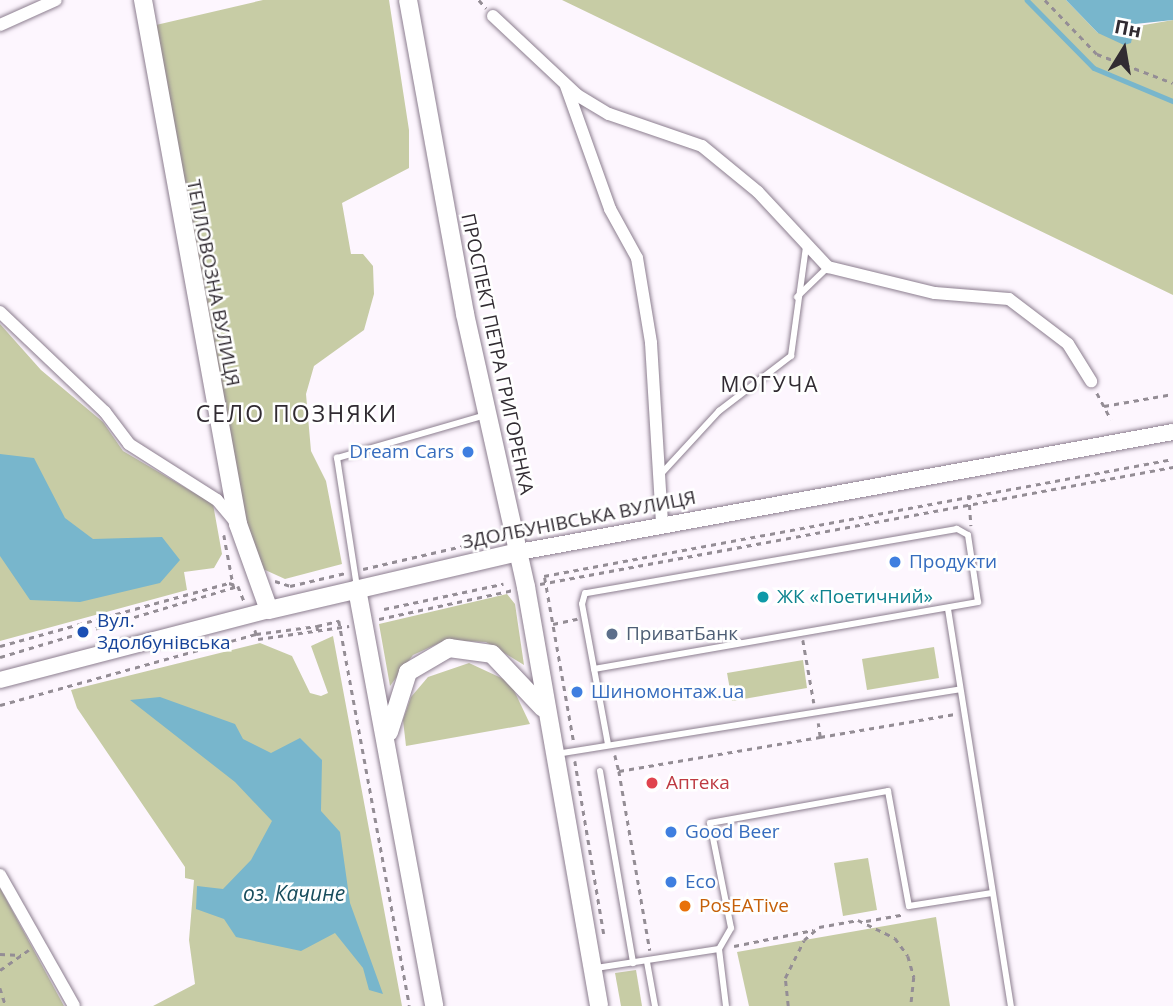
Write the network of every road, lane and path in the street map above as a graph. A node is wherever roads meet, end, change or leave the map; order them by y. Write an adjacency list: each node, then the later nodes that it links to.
1 (56, 0): 6 (street)
2 (143, 0): 26 (main road, ТЕПЛОВОЗНА ВУЛИЦЯ)
3 (408, 0): 16 (main road, ПРОСПЕКТ ПЕТРА ГРИГОРЕНКА)
4 (1045, 0): 7 (path)
5 (493, 16): 8 (street)
6 (0, 25)
7 (1173, 83)
8 (566, 85): 9 (street); 21 (street)
9 (806, 247): 10 (street); 11 (lane)
10 (828, 267): 11 (lane); 13 (street)
11 (797, 297): 21 (lane)
12 (0, 312): 23 (street)
13 (1091, 381): 15 (path)
14 (1173, 394): 15 (path)
15 (1104, 406): 17 (path)
16 (488, 415): 29 (main road, ПРОСПЕКТ ПЕТРА ГРИГОРЕНКА); 30 (lane)
17 (1111, 419)
18 (1173, 432): 25 (street, ЗДОЛБУНІВСЬКА ВУЛИЦЯ)
19 (1173, 458): 22 (path)
20 (1173, 467): 24 (path)
21 (655, 481): 25 (street)
22 (969, 495): 24 (path); 33 (path)
23 (217, 500): 26 (street); 32 (path)
24 (970, 504): 27 (path); 33 (path)
25 (662, 523): 29 (street, ЗДОЛБУНІВСЬКА ВУЛИЦЯ)
26 (238, 524): 41 (main road, ТЕПЛОВОЗНА ВУЛИЦЯ)
27 (966, 532): 40 (lane); 43 (lane)
28 (489, 540): 30 (path)
29 (519, 552): 36 (main road, ПРОСПЕКТ ПЕТРА ГРИГОРЕНКА); 38 (main road, ЗДОЛБУНІВСЬКА ВУЛИЦЯ)
30 (358, 570): 31 (path); 38 (lane)
31 (271, 576)
32 (229, 583): 35 (path); 37 (path); 52 (path)
33 (545, 583): 36 (path); 45 (path)
34 (503, 584): 39 (path)
35 (238, 586): 37 (path); 42 (path)
36 (526, 587): 44 (path); 60 (main road, ПРОСПЕКТ ПЕТРА ГРИГОРЕНКА)
37 (233, 589): 53 (path)
38 (357, 589): 41 (main road, ЗДОЛБУНІВСЬКА ВУЛИЦЯ); 44 (main road)
39 (384, 609)
40 (948, 609): 51 (lane); 56 (lane)
41 (270, 610): 42 (street, ЗДОЛБУНІВСЬКА ВУЛИЦЯ)
42 (249, 615): 50 (path); 55 (street, ЗДОЛБУНІВСЬКА ВУЛИЦЯ)
43 (585, 618): 45 (path); 54 (lane)
44 (364, 622): 48 (path); 62 (main road)
45 (553, 624): 64 (path)
46 (317, 626): 48 (path); 49 (path); 50 (path)
47 (800, 626): 51 (path)
48 (340, 628): 49 (path); 86 (path)
49 (318, 631): 50 (path)
50 (256, 634): 57 (path)
51 (802, 637): 54 (lane); 58 (path)
52 (0, 646)
53 (0, 656)
54 (594, 669): 63 (lane)
55 (0, 680)
56 (960, 689): 58 (lane); 59 (lane)
57 (0, 705)
58 (815, 712): 61 (path); 63 (lane)
59 (964, 712): 61 (path); 72 (lane)
60 (547, 714): 62 (main road); 65 (main road, ПРОСПЕКТ ПЕТРА ГРИГОРЕНКА)
61 (820, 737): 70 (path)
62 (387, 744): 87 (main road)
63 (608, 744): 64 (lane)
64 (574, 750): 65 (lane); 68 (path)
65 (554, 754): 81 (main road, ПРОСПЕКТ ПЕТРА ГРИГОРЕНКА)
66 (602, 755): 70 (path)
67 (589, 757): 68 (path)
68 (575, 760): 74 (path)
69 (600, 771): 80 (lane)
70 (619, 771): 79 (path)
71 (0, 875): 75 (street)
72 (992, 892): 76 (lane); 93 (lane)
73 (816, 929): 76 (path); 91 (path); 92 (path)
74 (604, 939)
75 (39, 944): 78 (path); 85 (street)
76 (719, 949): 79 (lane); 90 (lane)
77 (0, 954): 78 (path)
78 (22, 956): 82 (path)
79 (649, 961): 80 (lane); 89 (lane)
80 (633, 963): 81 (lane)
81 (592, 969): 88 (main road, ПРОСПЕКТ ПЕТРА ГРИГОРЕНКА)
82 (0, 970)
83 (0, 988): 84 (path)
84 (6, 1006)
85 (75, 1006)
86 (410, 1006)
87 (434, 1006)
88 (599, 1006)
89 (655, 1006)
90 (726, 1006)
91 (789, 1006)
92 (911, 1006)
93 (1011, 1006)

